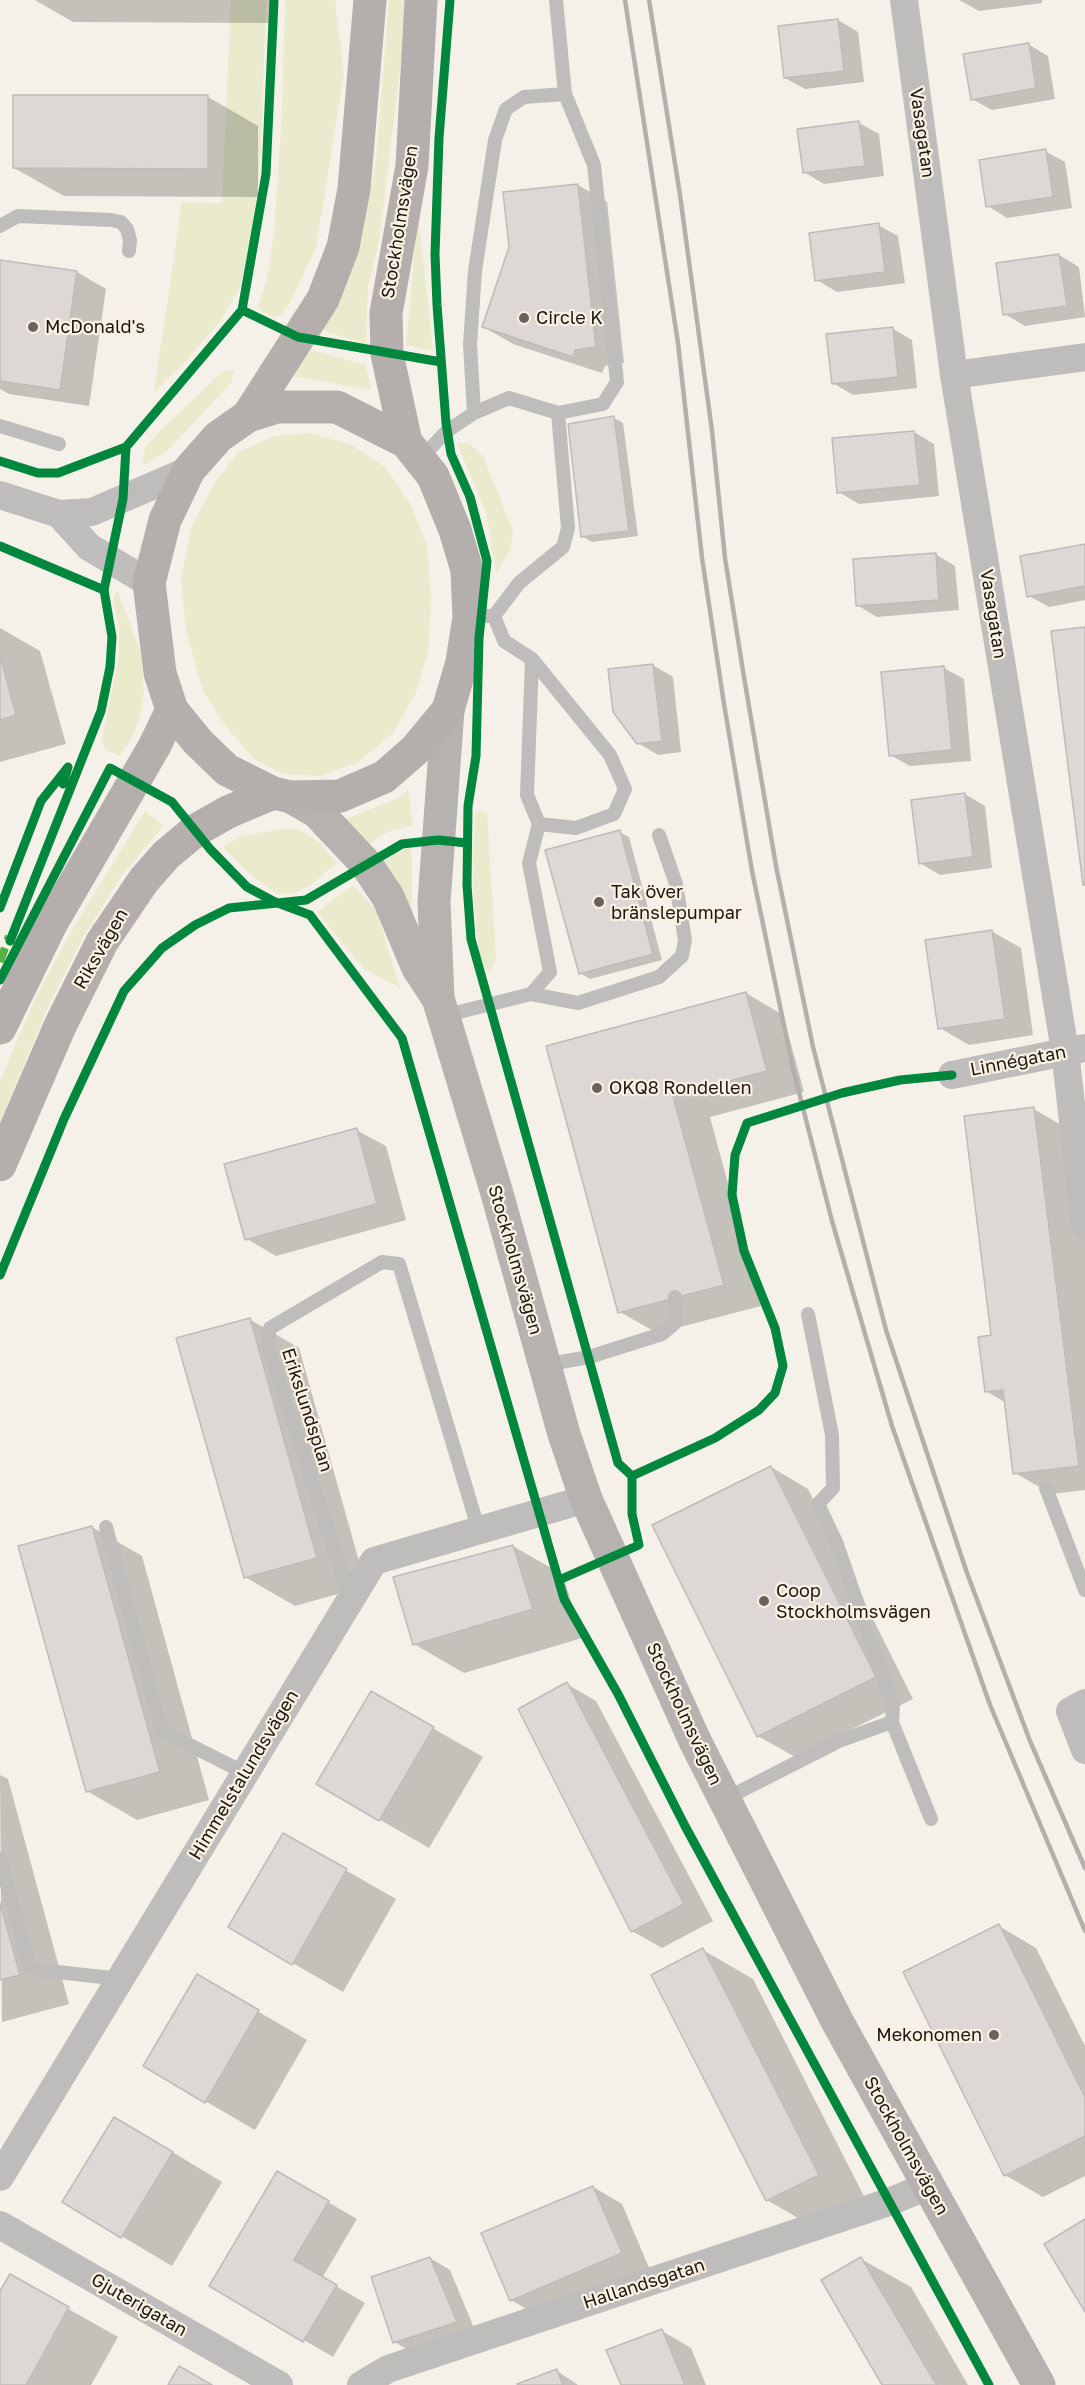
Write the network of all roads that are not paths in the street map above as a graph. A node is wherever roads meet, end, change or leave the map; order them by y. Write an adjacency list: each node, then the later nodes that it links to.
1 (369, 0): 12 (highway)
2 (421, 0): 15 (highway, Stockholmsvägen)
3 (555, 0): 5 (lane)
4 (904, 0): 9 (street, Vasagatan)
5 (565, 94): 10 (lane); 11 (lane)
6 (0, 226): 7 (lane)
7 (129, 251)
8 (1085, 357): 9 (street)
9 (954, 375): 30 (street, Vasagatan)
10 (474, 413): 11 (lane); 15 (lane)
11 (558, 413): 20 (lane)
12 (248, 416): 15 (highway); 16 (highway)
13 (0, 426): 14 (lane)
14 (59, 444)
15 (413, 451): 20 (highway)
16 (189, 470): 18 (street); 19 (highway)
17 (0, 495): 18 (street)
18 (59, 514): 19 (street)
19 (149, 583): 22 (highway)
20 (481, 617): 21 (lane); 23 (highway)
21 (532, 659): 25 (lane); 25 (lane)
22 (172, 710): 24 (highway); 29 (highway)
23 (448, 710): 24 (highway); 28 (main road, Stockholmsvägen)
24 (282, 795): 28 (main road, Stockholmsvägen); 32 (highway, Riksvägen)
25 (539, 824): 27 (lane)
26 (659, 835): 27 (lane)
27 (531, 994): 28 (lane)
28 (440, 1007): 36 (main road, Stockholmsvägen)
29 (0, 1028)
30 (1075, 1050): 31 (street, Linnégatan); 33 (street, Vasagatan)
31 (952, 1075)
32 (0, 1165)
33 (1085, 1227)
34 (675, 1297): 36 (lane)
35 (808, 1314): 44 (lane)
36 (544, 1365): 38 (main road, Stockholmsvägen)
37 (1046, 1488): 41 (lane)
38 (586, 1499): 40 (street, Himmelstalundsvägen); 47 (main road, Stockholmsvägen)
39 (106, 1527): 46 (lane)
40 (479, 1531): 42 (street, Himmelstalundsvägen); 42 (lane, Erikslundsplan)
41 (1085, 1590)
42 (351, 1600): 46 (street, Himmelstalundsvägen)
43 (1078, 1707): 45 (street)
44 (892, 1722): 47 (lane); 48 (lane)
45 (1085, 1750)
46 (245, 1773): 50 (street, Himmelstalundsvägen)
47 (724, 1799): 52 (main road, Stockholmsvägen)
48 (931, 1819)
49 (0, 1859): 50 (lane)
50 (121, 1979): 51 (street, Himmelstalundsvägen)
51 (0, 2177)
52 (928, 2186): 55 (street, Hallandsgatan); 56 (main road, Stockholmsvägen)
53 (0, 2225): 54 (street, Gjuterigatan)
54 (279, 2385)
55 (361, 2385)
56 (1039, 2385)

